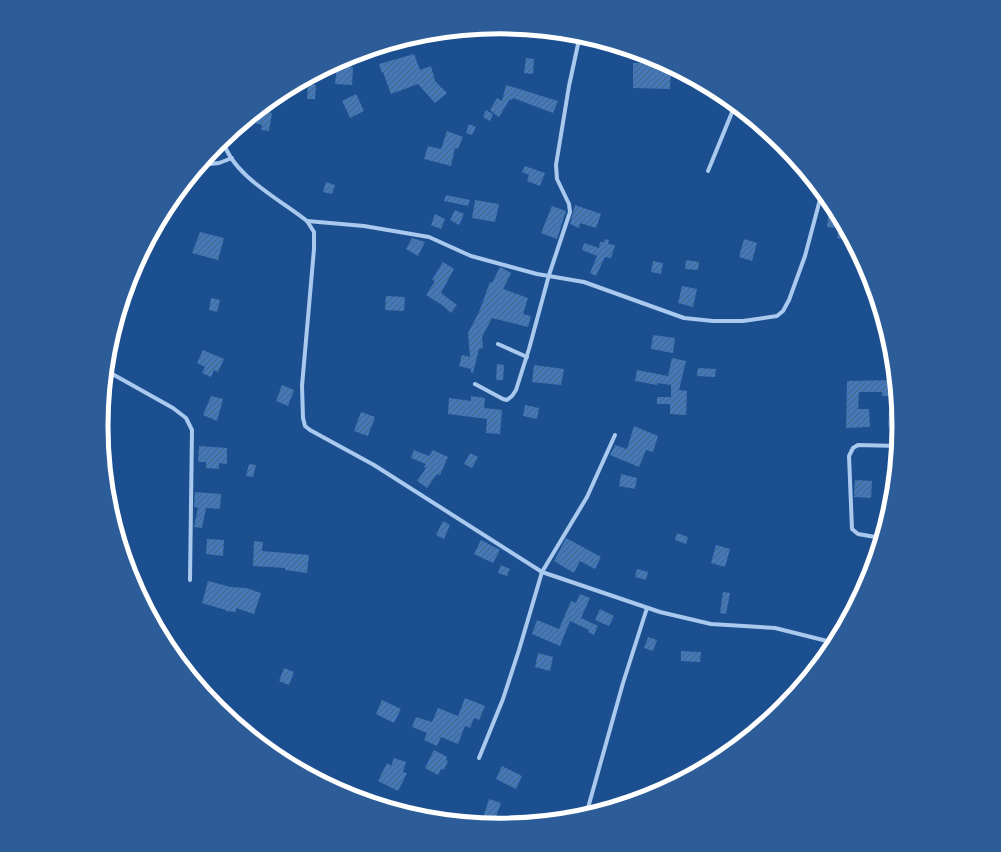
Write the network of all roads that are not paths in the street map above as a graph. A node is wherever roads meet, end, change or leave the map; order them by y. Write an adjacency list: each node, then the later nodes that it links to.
1 (578, 42): 9 (street)
2 (733, 111): 6 (street)
3 (225, 147): 4 (street)
4 (232, 158): 5 (street); 8 (street)
5 (209, 165)
6 (708, 170)
7 (820, 200): 9 (street)
8 (307, 221): 9 (street); 17 (street)
9 (549, 275): 11 (street)
10 (498, 344): 11 (street)
11 (527, 357): 13 (street)
12 (112, 374): 18 (street)
13 (475, 384)
14 (615, 435): 17 (street)
15 (892, 446): 16 (street)
16 (876, 537)
17 (542, 572): 19 (street); 21 (street)
18 (190, 580)
19 (647, 608): 20 (street); 22 (street)
20 (828, 641)
21 (479, 758)
22 (588, 808)

